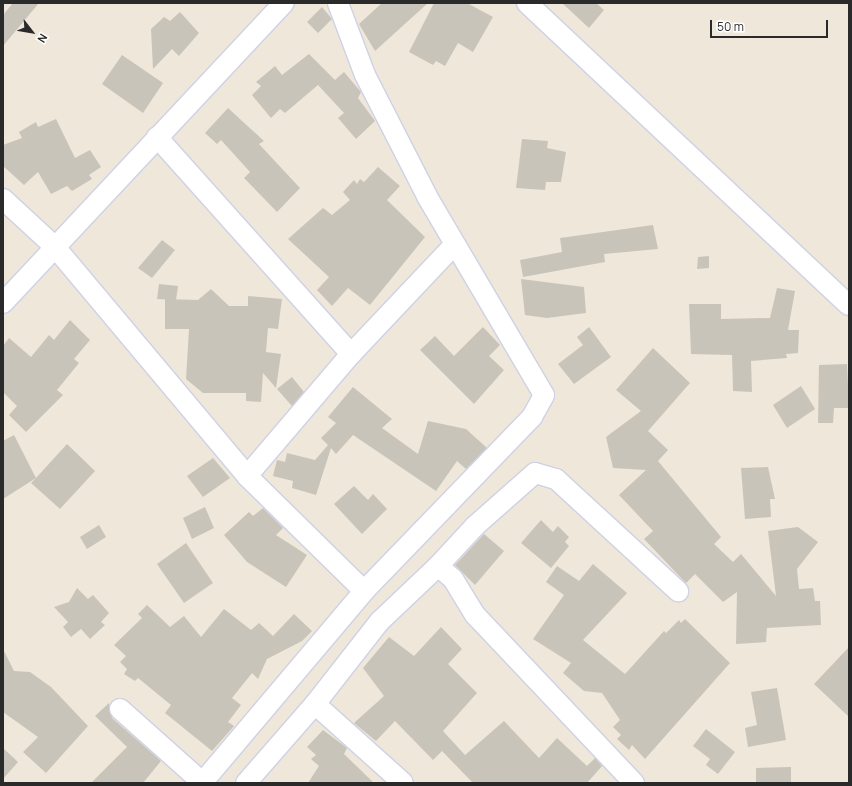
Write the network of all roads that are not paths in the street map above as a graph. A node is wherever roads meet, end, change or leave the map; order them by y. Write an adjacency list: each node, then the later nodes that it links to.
1 (284, 3): 4 (street)
2 (338, 3): 6 (street)
3 (527, 3): 9 (street)
4 (157, 136): 7 (street); 10 (street)
5 (3, 199): 7 (street)
6 (454, 244): 10 (street); 13 (street)
7 (55, 247): 8 (street); 11 (street)
8 (3, 303)
9 (849, 305)
10 (351, 354): 11 (street)
11 (247, 476): 13 (street)
12 (438, 566): 14 (street); 15 (street); 20 (street)
13 (364, 591): 17 (street)
14 (678, 591)
15 (315, 704): 18 (street); 19 (street)
16 (120, 709): 17 (street)
17 (202, 783)
18 (246, 783)
19 (403, 783)
20 (634, 783)

